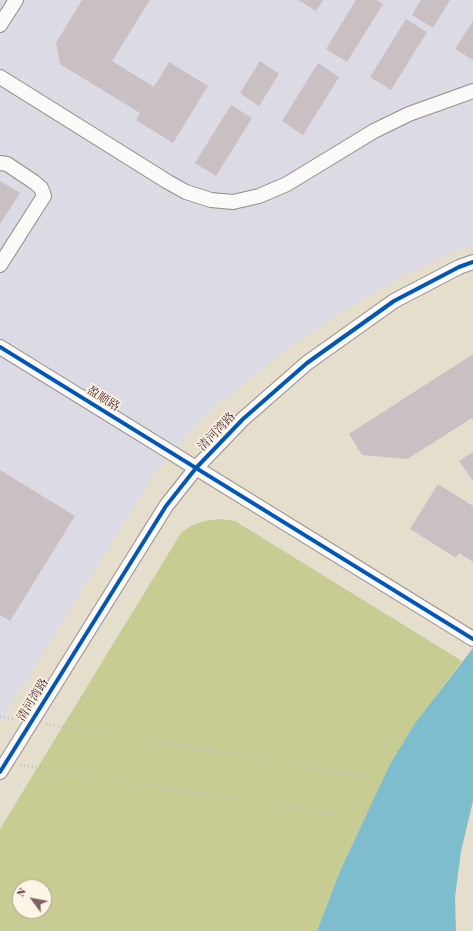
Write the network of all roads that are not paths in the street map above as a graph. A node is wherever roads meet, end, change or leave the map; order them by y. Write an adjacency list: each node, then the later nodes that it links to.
1 (16, 0): 2 (street)
2 (0, 25)
3 (0, 77): 4 (street)
4 (473, 91)
5 (0, 163): 7 (street)
6 (473, 262): 9 (street, 清河湾路)
7 (0, 265)
8 (0, 347): 9 (street, 盈顺路)
9 (196, 468): 10 (street, 盈顺路); 11 (street, 清河湾路)
10 (472, 638)
11 (3, 767)

